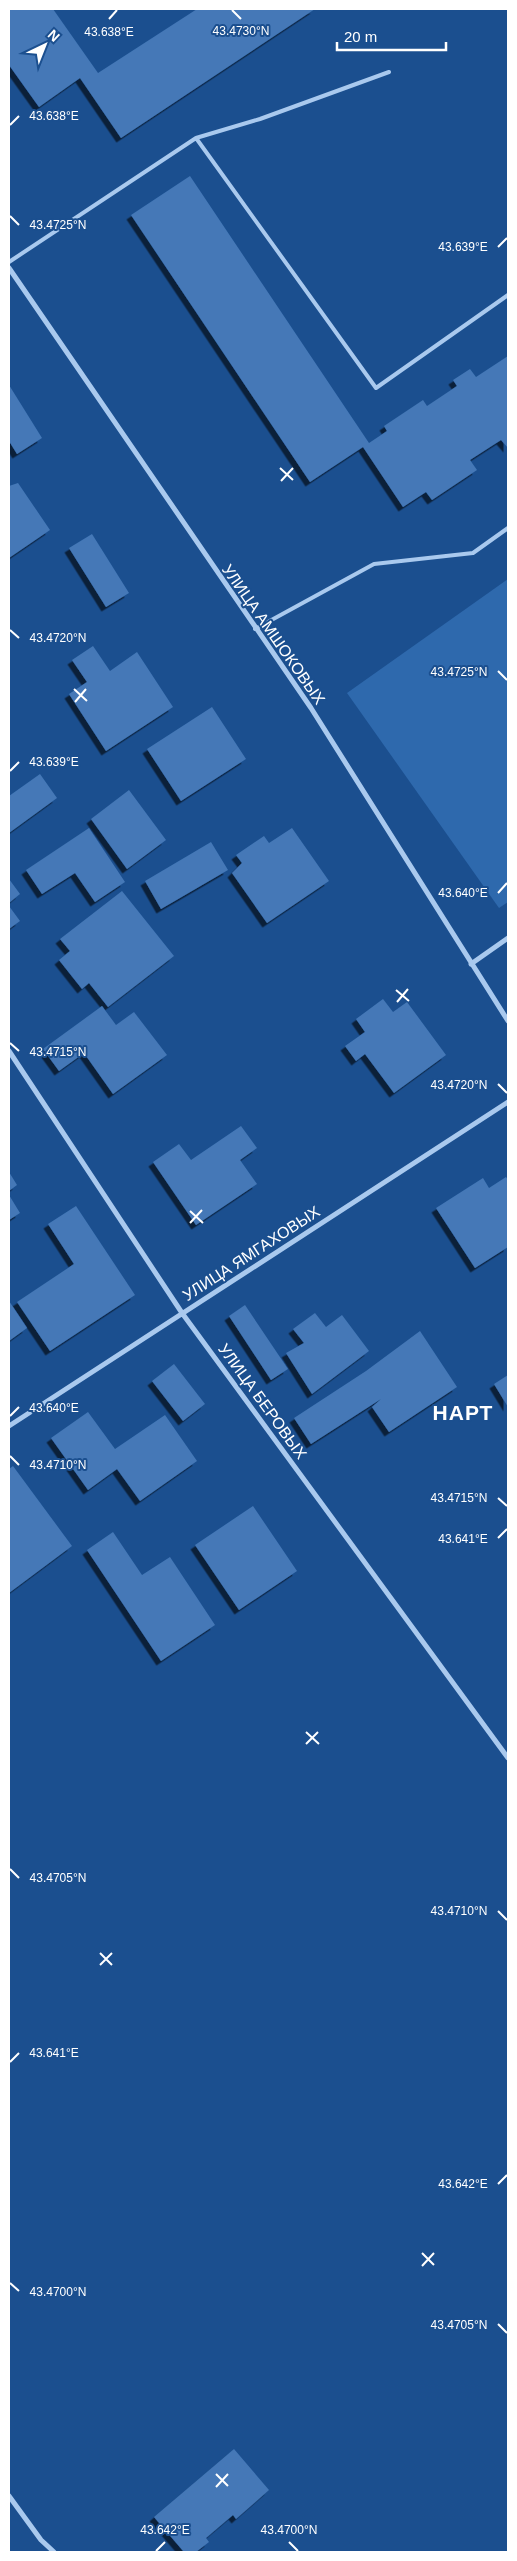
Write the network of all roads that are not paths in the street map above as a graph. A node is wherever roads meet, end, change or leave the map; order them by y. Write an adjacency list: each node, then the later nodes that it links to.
1 (389, 72): 2 (lane)
2 (196, 138): 3 (lane); 5 (lane)
3 (9, 262)
4 (9, 268): 7 (street, УЛИЦА АМШОКОВЫХ)
5 (508, 295)
6 (508, 528): 7 (lane)
7 (255, 629): 9 (street, УЛИЦА АМШОКОВЫХ)
8 (508, 938): 9 (street)
9 (471, 964): 10 (street, УЛИЦА АМШОКОВЫХ)
10 (508, 1021)
11 (9, 1050): 13 (street, УЛИЦА БЕРОВЫХ)
12 (508, 1102): 13 (street, УЛИЦА ЯМГАХОВЫХ)
13 (182, 1313): 14 (street, УЛИЦА ЯМГАХОВЫХ); 15 (street, УЛИЦА БЕРОВЫХ)
14 (9, 1426)
15 (508, 1758)
16 (9, 2496): 17 (street)
17 (54, 2552)

